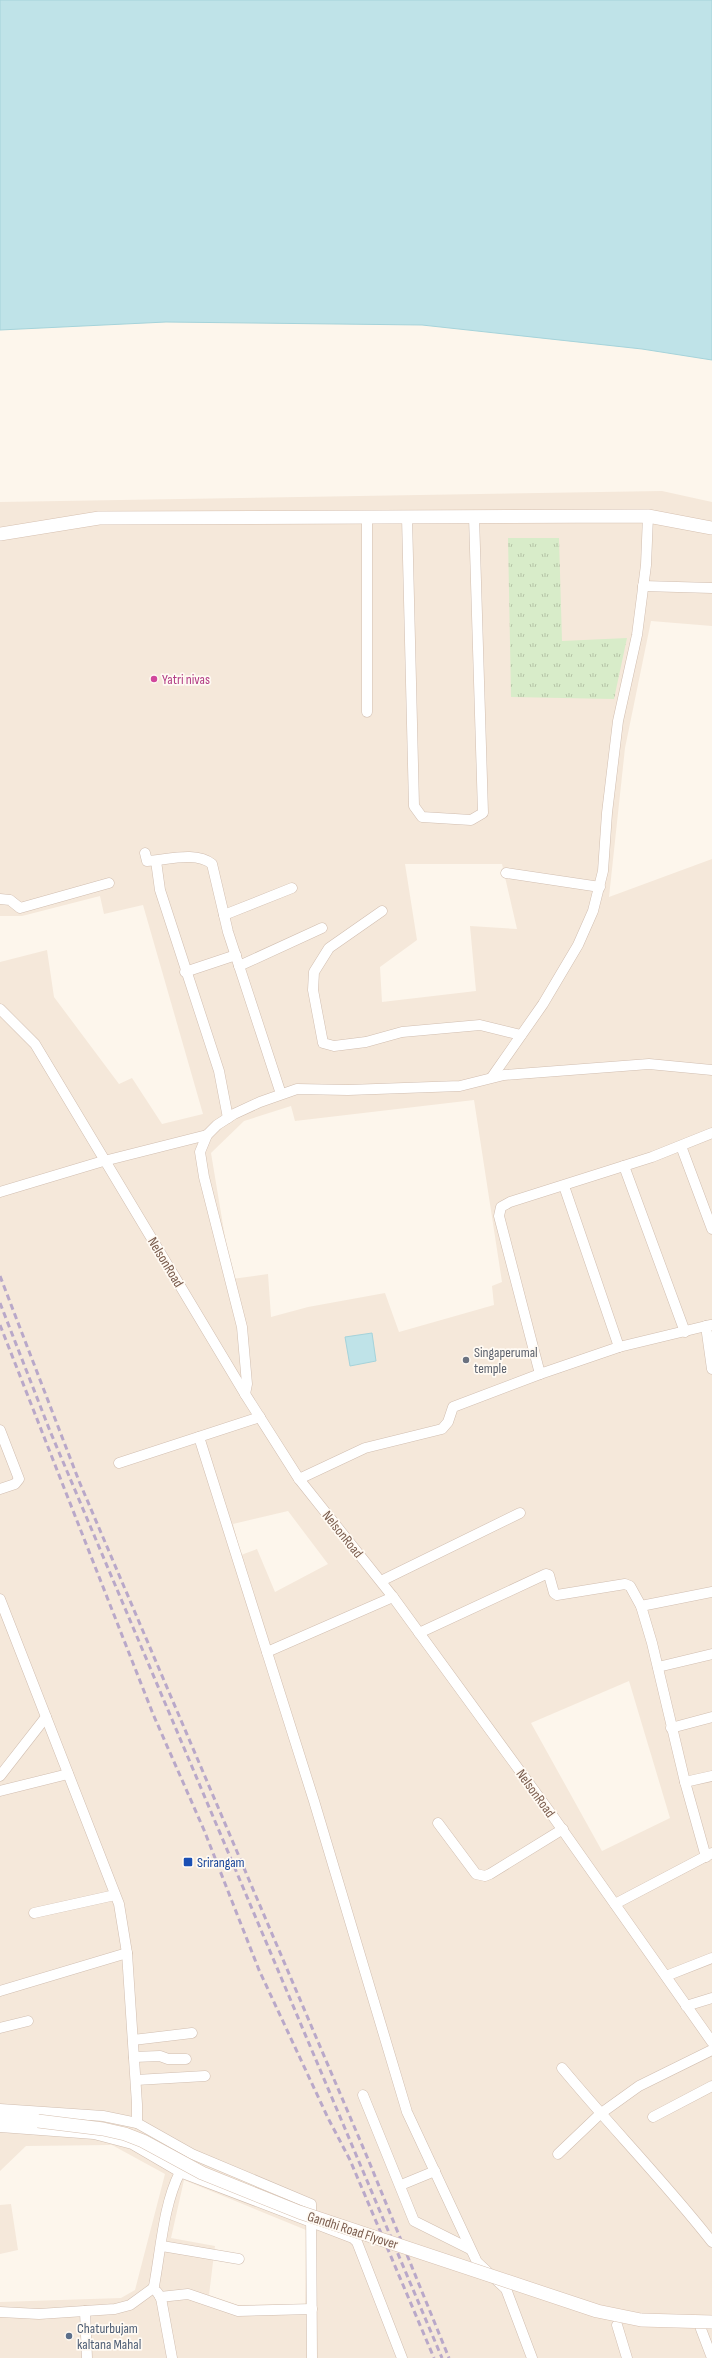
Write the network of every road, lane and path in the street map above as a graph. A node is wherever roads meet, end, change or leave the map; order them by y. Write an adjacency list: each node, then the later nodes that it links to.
1 (407, 516): 2 (main road); 2 (street); 4 (main road)
2 (474, 516): 3 (main road)
3 (648, 516): 5 (main road); 7 (street)
4 (367, 517): 6 (main road); 9 (street)
5 (712, 528)
6 (0, 534)
7 (643, 586): 8 (street); 14 (street)
8 (712, 588)
9 (367, 712)
10 (145, 853): 11 (street)
11 (156, 861): 18 (street); 22 (street)
12 (506, 873): 14 (street)
13 (110, 883): 16 (street)
14 (600, 887): 24 (street)
15 (292, 888): 18 (street)
16 (0, 899)
17 (382, 911): 24 (street)
18 (224, 915): 20 (street)
19 (322, 928): 21 (street)
20 (236, 955): 21 (street); 22 (street)
21 (239, 966): 27 (street)
22 (185, 972): 28 (street)
23 (0, 1009): 32 (street, NelsonRoad)
24 (521, 1035): 26 (street)
25 (712, 1070): 26 (street)
26 (492, 1077): 27 (street)
27 (281, 1094): 28 (street)
28 (228, 1118): 30 (street)
29 (712, 1133): 31 (street)
30 (207, 1135): 32 (street); 42 (street)
31 (681, 1146): 33 (street); 36 (street)
32 (105, 1160): 35 (street); 42 (street, NelsonRoad)
33 (624, 1166): 34 (street); 38 (street)
34 (564, 1186): 39 (street); 41 (street)
35 (0, 1192)
36 (712, 1229)
37 (709, 1325): 38 (street); 40 (street)
38 (685, 1332): 39 (street)
39 (619, 1347): 41 (street)
40 (712, 1369)
41 (540, 1374): 47 (street)
42 (245, 1394): 43 (street, NelsonRoad)
43 (260, 1417): 45 (street); 47 (street, NelsonRoad)
44 (0, 1430): 48 (street)
45 (199, 1437): 46 (street); 56 (street)
46 (119, 1463)
47 (299, 1479): 50 (street, NelsonRoad)
48 (0, 1489)
49 (520, 1513): 50 (street)
50 (381, 1581): 52 (street, NelsonRoad)
51 (712, 1592): 54 (street)
52 (393, 1597): 55 (street, NelsonRoad); 56 (street)
53 (0, 1599): 59 (street)
54 (642, 1606): 55 (street); 58 (street)
55 (419, 1633): 68 (street, NelsonRoad)
56 (267, 1652): 98 (street)
57 (712, 1654): 58 (street)
58 (658, 1667): 61 (street)
59 (46, 1717): 62 (street); 63 (street)
60 (712, 1717): 61 (street)
61 (671, 1728): 65 (street)
62 (68, 1774): 66 (street); 70 (street)
63 (0, 1776)
64 (712, 1776): 65 (street)
65 (685, 1782): 69 (street)
66 (0, 1791)
67 (438, 1823): 68 (street)
68 (563, 1829): 71 (street, NelsonRoad)
69 (709, 1855): 71 (street)
70 (115, 1895): 72 (street); 73 (street)
71 (615, 1904): 75 (street, NelsonRoad)
72 (34, 1913)
73 (127, 1953): 76 (street); 82 (street)
74 (712, 1958): 75 (street)
75 (666, 1976): 78 (street, NelsonRoad)
76 (0, 1991)
77 (712, 1998): 78 (street)
78 (686, 2006): 83 (street, NelsonRoad)
79 (28, 2021): 80 (street)
80 (0, 2028)
81 (192, 2033): 82 (street)
82 (133, 2040): 85 (street)
83 (712, 2042)
84 (712, 2050): 93 (street)
85 (134, 2057): 86 (street); 89 (street)
86 (186, 2059)
87 (562, 2068): 93 (street)
88 (204, 2076): 89 (street)
89 (136, 2080): 95 (street)
90 (712, 2086): 94 (street)
91 (363, 2096): 100 (street)
92 (0, 2110): 95 (street); 112 (main road, Gandhi Road Flyover, bridge)
93 (600, 2114): 97 (street); 102 (street)
94 (653, 2118)
95 (137, 2123): 101 (street)
96 (0, 2127): 99 (street)
97 (558, 2154)
98 (435, 2171): 100 (street); 104 (street)
99 (180, 2172): 101 (street); 103 (street)
100 (401, 2185): 104 (street)
101 (312, 2224): 108 (street); 116 (street)
102 (712, 2242)
103 (162, 2246): 105 (street); 106 (street)
104 (470, 2249): 117 (street)
105 (240, 2259)
106 (153, 2288): 107 (street); 109 (street)
107 (160, 2297): 108 (street); 114 (street)
108 (312, 2309): 115 (street)
109 (85, 2311): 110 (street); 113 (street)
110 (0, 2312)
111 (617, 2325): 118 (street)
112 (707, 2325): 119 (street)
113 (86, 2358)
114 (172, 2358)
115 (312, 2358)
116 (402, 2358)
117 (532, 2358)
118 (627, 2358)
119 (712, 2358)

